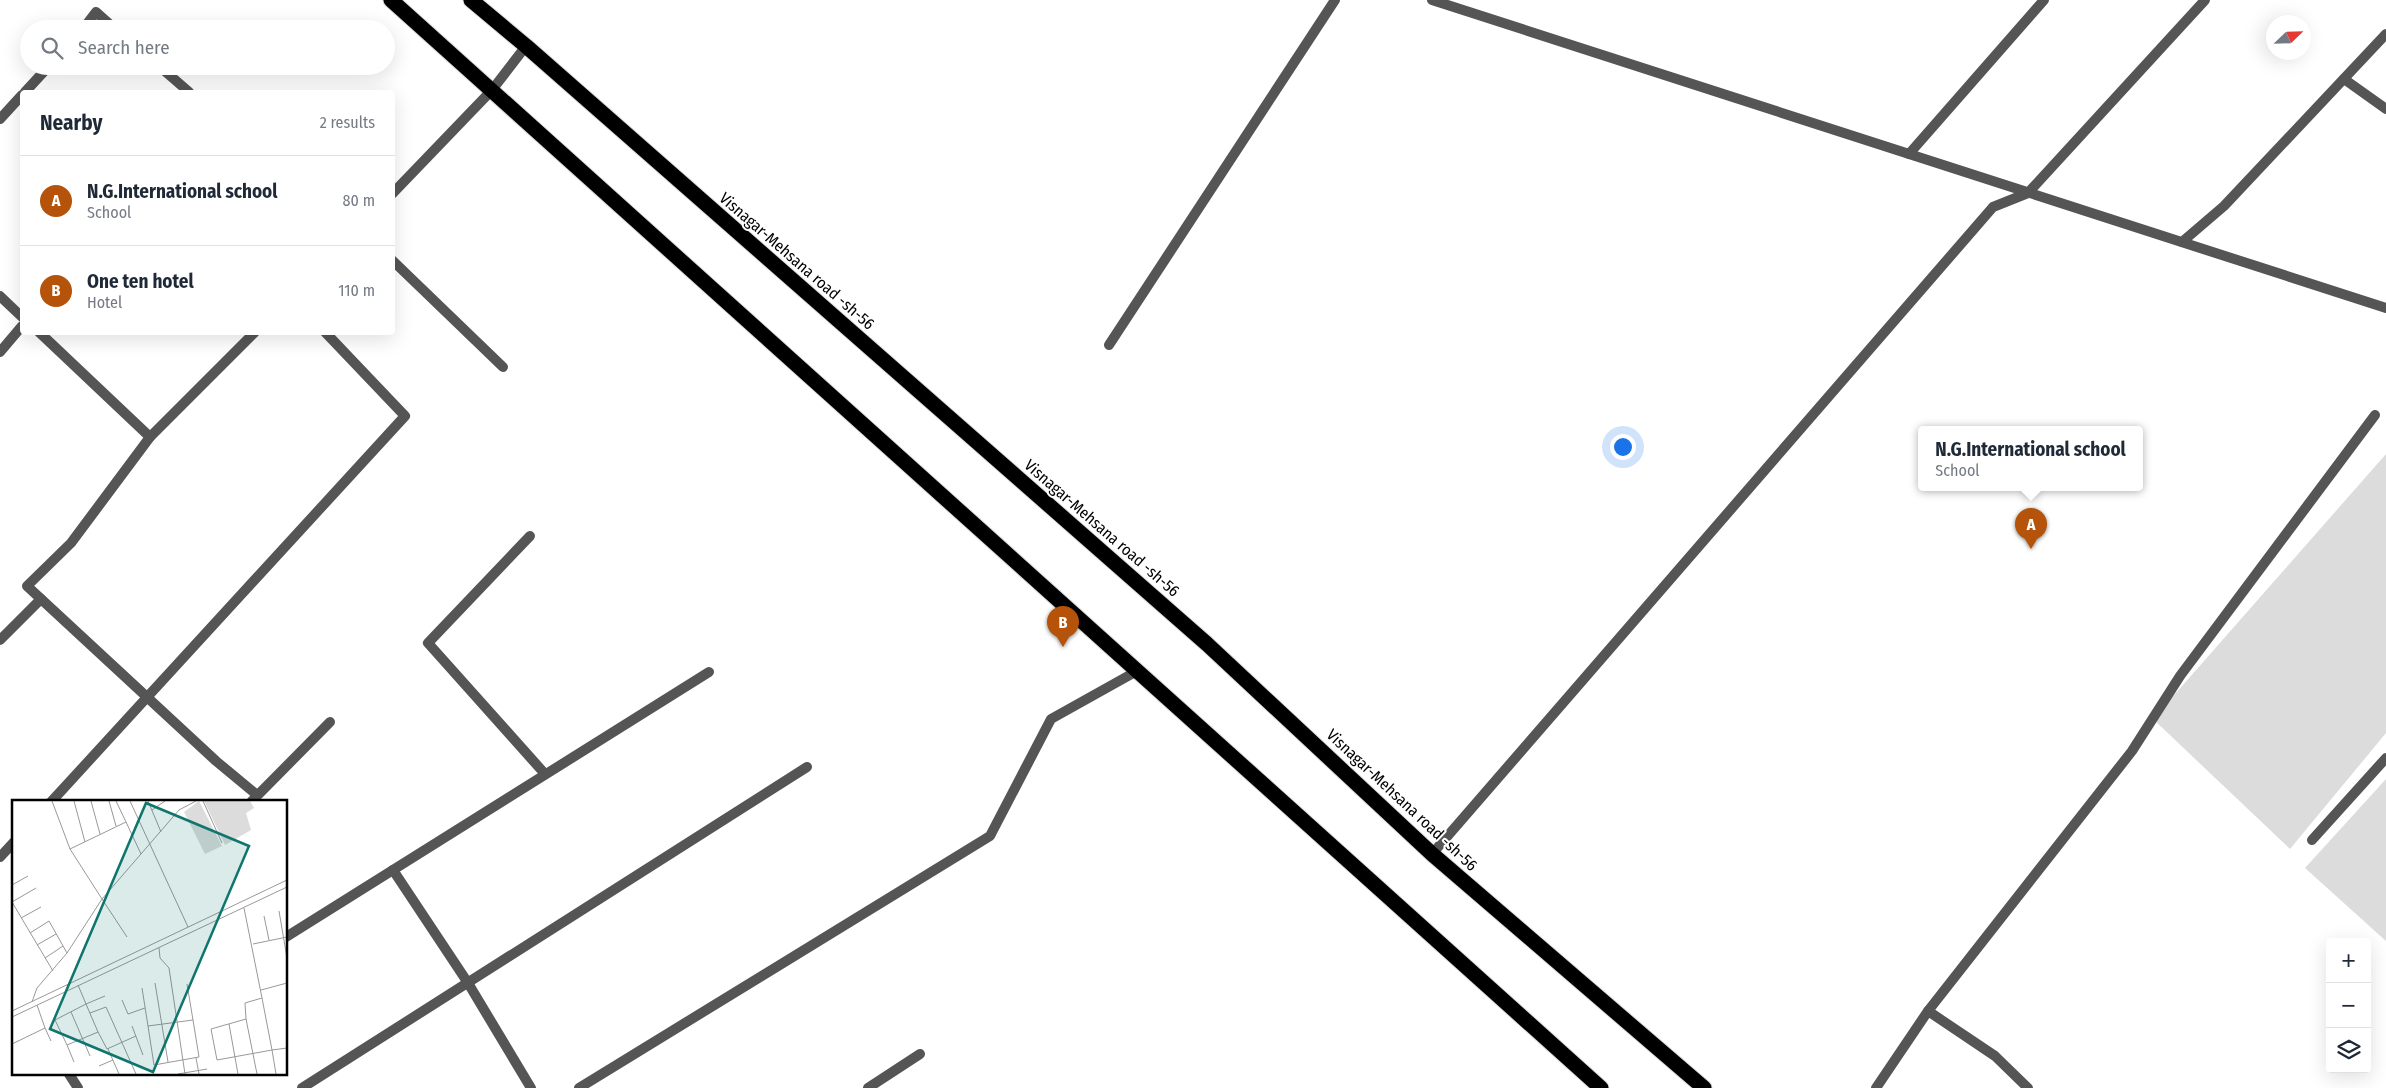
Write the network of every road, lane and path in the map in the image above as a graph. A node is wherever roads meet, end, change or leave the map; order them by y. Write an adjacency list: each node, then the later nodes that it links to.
1 (391, 0): 16 (highway)
2 (471, 0): 10 (highway, Visnagar-Mehsana road -sh-56)
3 (1335, 0): 32 (street)
4 (1432, 0): 20 (street)
5 (2044, 0): 20 (street)
6 (2205, 0): 22 (street)
7 (90, 20): 8 (street)
8 (105, 20)
9 (2386, 34): 13 (street)
10 (526, 46): 16 (street); 51 (highway, Visnagar-Mehsana road -sh-56)
11 (41, 75): 14 (street)
12 (170, 75): 15 (street)
13 (2344, 79): 18 (street); 23 (street)
14 (28, 90)
15 (188, 90)
16 (492, 90): 21 (street); 41 (highway)
17 (20, 98): 19 (street)
18 (2386, 109)
19 (0, 119)
20 (1909, 154): 22 (street)
21 (395, 191)
22 (2028, 192): 23 (street); 51 (street)
23 (2182, 242): 26 (street)
24 (395, 263): 34 (street)
25 (0, 296): 27 (street)
26 (2386, 308)
27 (20, 315)
28 (20, 328): 33 (street)
29 (42, 335): 36 (street)
30 (251, 335): 36 (street)
31 (328, 335): 42 (street)
32 (1109, 344)
33 (0, 352)
34 (503, 367)
35 (2375, 415): 56 (street)
36 (150, 437): 38 (street)
37 (530, 536): 46 (street)
38 (41, 599): 39 (street); 42 (street)
39 (0, 640)
40 (709, 672): 46 (street)
41 (1137, 672): 62 (street); 64 (highway)
42 (148, 698): 47 (street); 48 (street)
43 (330, 722): 47 (street)
44 (2386, 758): 49 (street)
45 (807, 767): 55 (street)
46 (545, 774): 53 (street)
47 (254, 798)
48 (53, 800)
49 (2312, 840)
50 (12, 844): 52 (street)
51 (1432, 854): 65 (highway, Visnagar-Mehsana road -sh-56)
52 (0, 857)
53 (393, 870): 54 (street); 55 (street)
54 (288, 936)
55 (468, 983): 60 (street); 61 (street)
56 (1928, 1011): 66 (street); 67 (street)
57 (920, 1054): 63 (street)
58 (70, 1076): 59 (street)
59 (78, 1088)
60 (302, 1088)
61 (531, 1088)
62 (579, 1088)
63 (868, 1088)
64 (1601, 1088)
65 (1704, 1088)
66 (1876, 1088)
67 (2028, 1088)

